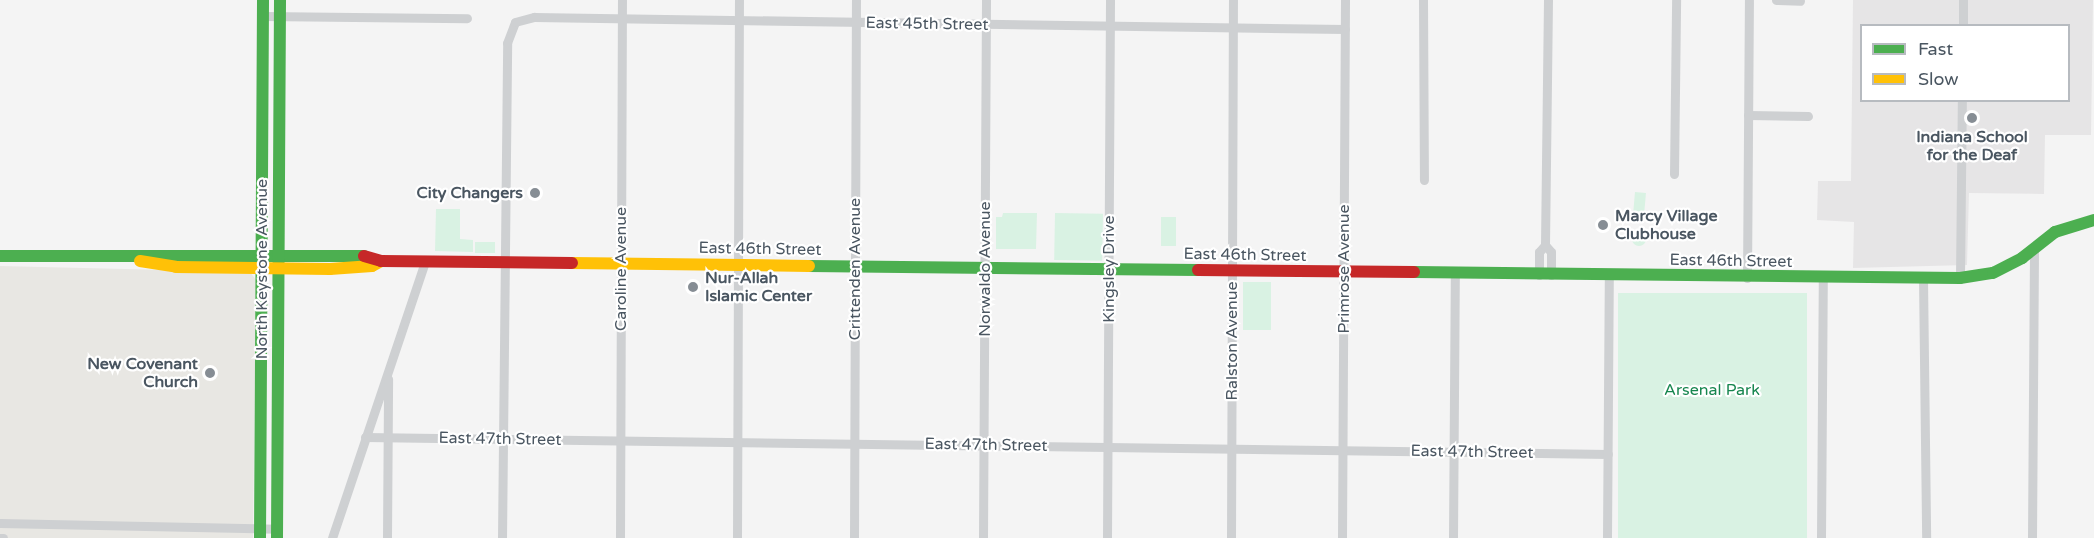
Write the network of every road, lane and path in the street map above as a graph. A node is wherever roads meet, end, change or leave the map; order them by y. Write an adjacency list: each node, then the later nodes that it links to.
1 (263, 0): 17 (main road, North Keystone Avenue)
2 (280, 0): 18 (main road, North Keystone Avenue)
3 (622, 0): 20 (street, Caroline Avenue)
4 (739, 0): 21 (street)
5 (856, 0): 22 (street, Crittenden Avenue)
6 (986, 0): 23 (street, Norwaldo Avenue)
7 (1110, 0): 25 (street, Kingsley Drive)
8 (1233, 0): 26 (street, Ralston Avenue)
9 (1345, 0): 27 (street, Primrose Avenue)
10 (1423, 0): 32 (street)
11 (1548, 0): 52 (street)
12 (1676, 0): 31 (street)
13 (1749, 0): 29 (street)
14 (1776, 0): 16 (street)
15 (1963, 0): 24 (street)
16 (1800, 1)
17 (263, 16): 18 (street); 35 (main road, North Keystone Avenue)
18 (280, 16): 19 (street); 36 (main road, North Keystone Avenue)
19 (467, 18)
20 (622, 21): 21 (street, East 45th Street); 41 (street, East 45th Street); 42 (street, Caroline Avenue)
21 (739, 21): 22 (street, East 45th Street); 43 (street)
22 (856, 23): 23 (street, East 45th Street); 44 (street, Crittenden Avenue)
23 (986, 24): 25 (street, East 45th Street); 45 (street, Norwaldo Avenue)
24 (1963, 24)
25 (1110, 26): 26 (street, East 45th Street); 48 (street, Kingsley Drive)
26 (1233, 28): 27 (street, East 45th Street); 49 (street, Ralston Avenue)
27 (1345, 29): 50 (street, Primrose Avenue)
28 (1962, 102): 56 (street)
29 (1748, 115): 30 (street); 54 (street)
30 (1808, 116)
31 (1674, 174)
32 (1424, 180)
33 (2094, 220): 34 (main road, East 46th Street)
34 (2034, 249): 56 (main road, East 46th Street); 90 (street)
35 (261, 255): 36 (main road, East 46th Street); 38 (main road, East 46th Street); 46 (main road, North Keystone Avenue)
36 (279, 255): 39 (main road, East 46th Street); 47 (main road, North Keystone Avenue)
37 (0, 256): 38 (main road, East 46th Street)
38 (121, 258): 46 (main road, East 46th Street)
39 (381, 261): 40 (main road, East 46th Street); 47 (main road, East 46th Street)
40 (425, 261): 41 (main road, East 46th Street); 58 (street)
41 (504, 262): 42 (main road, East 46th Street); 61 (street)
42 (622, 263): 43 (main road, East 46th Street); 62 (street, Caroline Avenue)
43 (738, 265): 44 (main road, East 46th Street); 63 (street)
44 (856, 267): 45 (main road, East 46th Street); 64 (street, Crittenden Avenue)
45 (985, 268): 48 (main road, East 46th Street); 65 (street, Norwaldo Avenue)
46 (261, 269): 47 (main road, East 46th Street); 73 (main road, North Keystone Avenue)
47 (279, 269): 74 (main road, North Keystone Avenue)
48 (1109, 270): 49 (main road, East 46th Street); 66 (street, Kingsley Drive)
49 (1233, 271): 50 (main road, East 46th Street); 67 (street, Ralston Avenue)
50 (1344, 273): 51 (main road, East 46th Street); 68 (street, Primrose Avenue)
51 (1455, 274): 52 (main road, East 46th Street); 69 (street)
52 (1545, 275): 53 (main road, East 46th Street)
53 (1609, 276): 54 (main road, East 46th Street); 70 (street)
54 (1747, 278): 57 (main road, East 46th Street)
55 (1923, 278): 56 (main road, East 46th Street); 57 (main road, East 46th Street); 89 (street)
56 (1960, 278)
57 (1823, 279): 88 (street)
58 (388, 374): 59 (street); 60 (street)
59 (365, 437): 60 (street, East 47th Street); 76 (street)
60 (389, 437): 61 (street, East 47th Street); 77 (street)
61 (503, 439): 62 (street, East 47th Street); 78 (street)
62 (620, 440): 63 (street, East 47th Street); 79 (street, Caroline Avenue)
63 (737, 442): 64 (street, East 47th Street); 80 (street)
64 (854, 444): 65 (street, East 47th Street); 81 (street, Crittenden Avenue)
65 (984, 445): 66 (street, East 47th Street); 82 (street, Norwaldo Avenue)
66 (1108, 447): 67 (street, East 47th Street); 83 (street, Kingsley Drive)
67 (1232, 449): 68 (street, East 47th Street); 84 (street, Ralston Avenue)
68 (1343, 450): 69 (street, East 47th Street); 85 (street, Primrose Avenue)
69 (1454, 452): 70 (street, East 47th Street); 86 (street)
70 (1608, 454): 87 (street)
71 (0, 523): 72 (street)
72 (148, 526): 73 (street); 75 (street)
73 (260, 534): 74 (street)
74 (277, 534)
75 (148, 538)
76 (332, 538)
77 (387, 538)
78 (502, 538)
79 (620, 538)
80 (737, 538)
81 (854, 538)
82 (983, 538)
83 (1107, 538)
84 (1231, 538)
85 (1342, 538)
86 (1453, 538)
87 (1607, 538)
88 (1821, 538)
89 (1926, 538)
90 (2032, 538)

